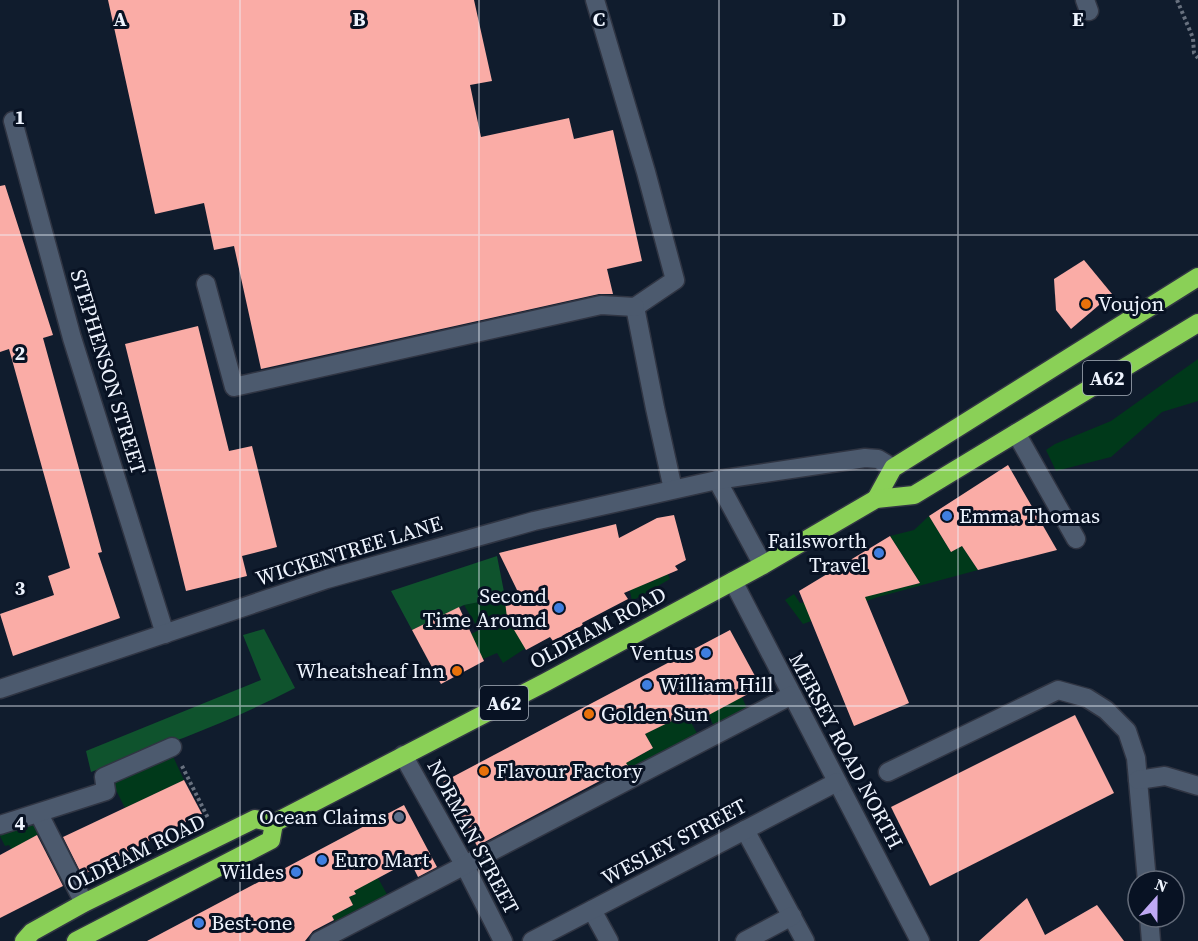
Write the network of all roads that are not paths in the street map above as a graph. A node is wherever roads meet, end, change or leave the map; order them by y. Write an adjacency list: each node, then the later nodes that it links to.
1 (595, 0): 5 (street)
2 (13, 122): 15 (street, STEPHENSON STREET)
3 (1198, 278): 8 (highway, A62)
4 (206, 284): 5 (street)
5 (635, 307): 10 (street)
6 (1198, 323): 7 (highway, A62)
7 (1016, 433): 11 (highway, OLDHAM ROAD / A62); 12 (street)
8 (893, 468): 9 (street, WICKENTREE LANE); 11 (highway, A62)
9 (717, 480): 10 (street, WICKENTREE LANE); 13 (street)
10 (673, 489): 15 (street, WICKENTREE LANE)
11 (876, 499): 13 (highway, OLDHAM ROAD / A62)
12 (1076, 539)
13 (763, 565): 14 (highway, OLDHAM ROAD / A62)
14 (733, 581): 17 (street, MERSEY ROAD NORTH); 19 (highway, OLDHAM ROAD / A62)
15 (165, 634): 16 (street, WICKENTREE LANE)
16 (0, 689)
17 (792, 695): 22 (street, MERSEY ROAD NORTH); 28 (street)
18 (172, 747): 24 (street)
19 (404, 755): 25 (highway, OLDHAM ROAD / A62); 28 (street, NORMAN STREET)
20 (888, 772): 21 (street)
21 (1138, 780): 23 (street); 29 (street)
22 (837, 782): 27 (street, WESLEY STREET); 41 (street, MERSEY ROAD NORTH)
23 (1198, 786)
24 (39, 814): 26 (street); 30 (street)
25 (274, 823): 30 (highway, OLDHAM ROAD / A62); 34 (highway)
26 (0, 825)
27 (745, 830): 31 (street, WESLEY STREET); 32 (street)
28 (465, 866): 35 (street); 36 (street, NORMAN STREET)
29 (1146, 869)
30 (84, 903): 33 (highway, OLDHAM ROAD / A62)
31 (592, 910): 37 (street, WESLEY STREET); 38 (street)
32 (792, 916): 39 (street); 40 (street)
33 (24, 941)
34 (76, 941)
35 (319, 941)
36 (503, 941)
37 (532, 941)
38 (609, 941)
39 (745, 941)
40 (805, 941)
41 (920, 941)

